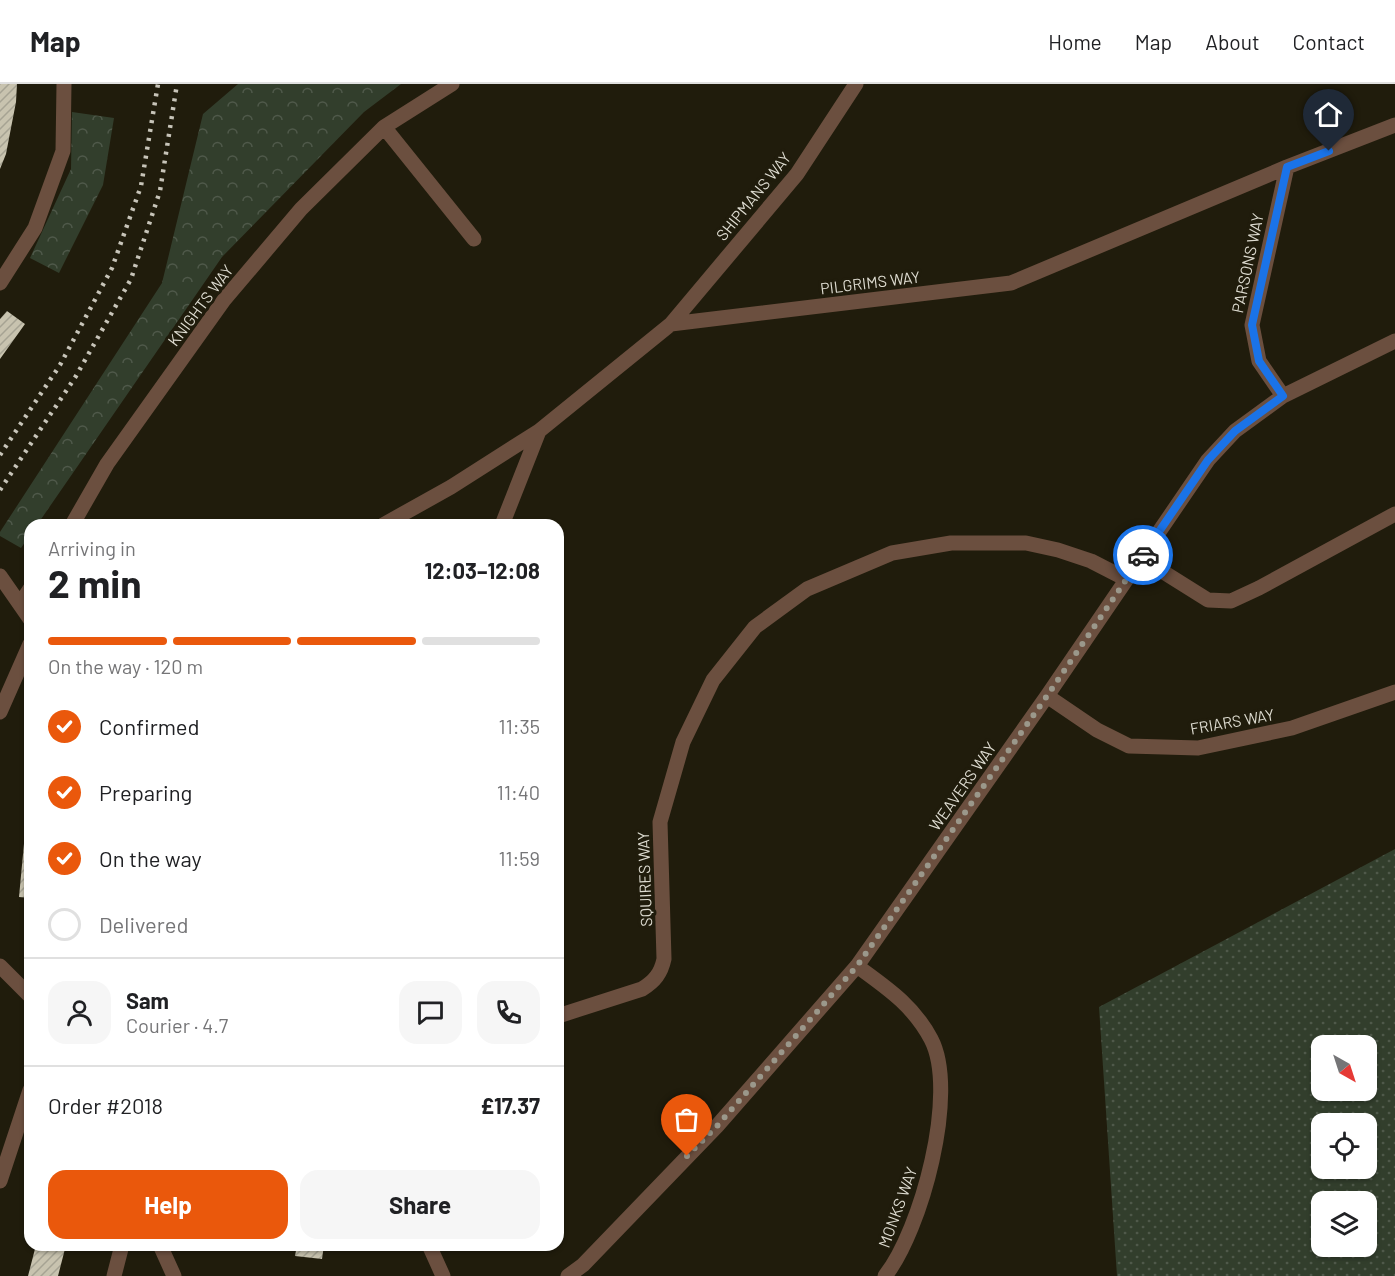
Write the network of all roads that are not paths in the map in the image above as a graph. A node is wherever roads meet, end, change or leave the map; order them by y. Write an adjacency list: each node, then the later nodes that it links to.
1 (64, 84): 8 (street)
2 (452, 84): 5 (street, KNIGHTS WAY)
3 (856, 84): 9 (street, SHIPMANS WAY)
4 (1395, 125): 6 (street, PILGRIMS WAY)
5 (384, 127): 7 (street); 14 (street, KNIGHTS WAY)
6 (1287, 167): 9 (street, PILGRIMS WAY); 11 (street, PARSONS WAY)
7 (474, 238)
8 (0, 284)
9 (671, 324): 12 (street)
10 (1395, 341): 11 (street, WEAVERS WAY)
11 (1283, 396): 17 (street, WEAVERS WAY)
12 (539, 431): 15 (street); 16 (street)
13 (1395, 514): 17 (street)
14 (75, 519)
15 (395, 519)
16 (504, 519)
17 (1141, 558): 19 (street, WEAVERS WAY)
18 (0, 576): 21 (street)
19 (1126, 579): 25 (street, WEAVERS WAY); 30 (street, SQUIRES WAY)
20 (24, 598): 21 (street)
21 (20, 604): 22 (street)
22 (24, 610)
23 (24, 658): 26 (street)
24 (1395, 692): 25 (street, FRIARS WAY)
25 (1047, 696): 28 (street, WEAVERS WAY)
26 (0, 712)
27 (0, 966): 29 (street)
28 (857, 966): 39 (street, WEAVERS WAY); 40 (street, MONKS WAY)
29 (24, 990)
30 (564, 1014)
31 (24, 1108): 32 (street)
32 (0, 1181)
33 (120, 1251): 36 (street)
34 (163, 1251): 37 (street)
35 (432, 1251): 38 (street)
36 (114, 1276)
37 (174, 1276)
38 (443, 1276)
39 (568, 1276)
40 (885, 1276)

